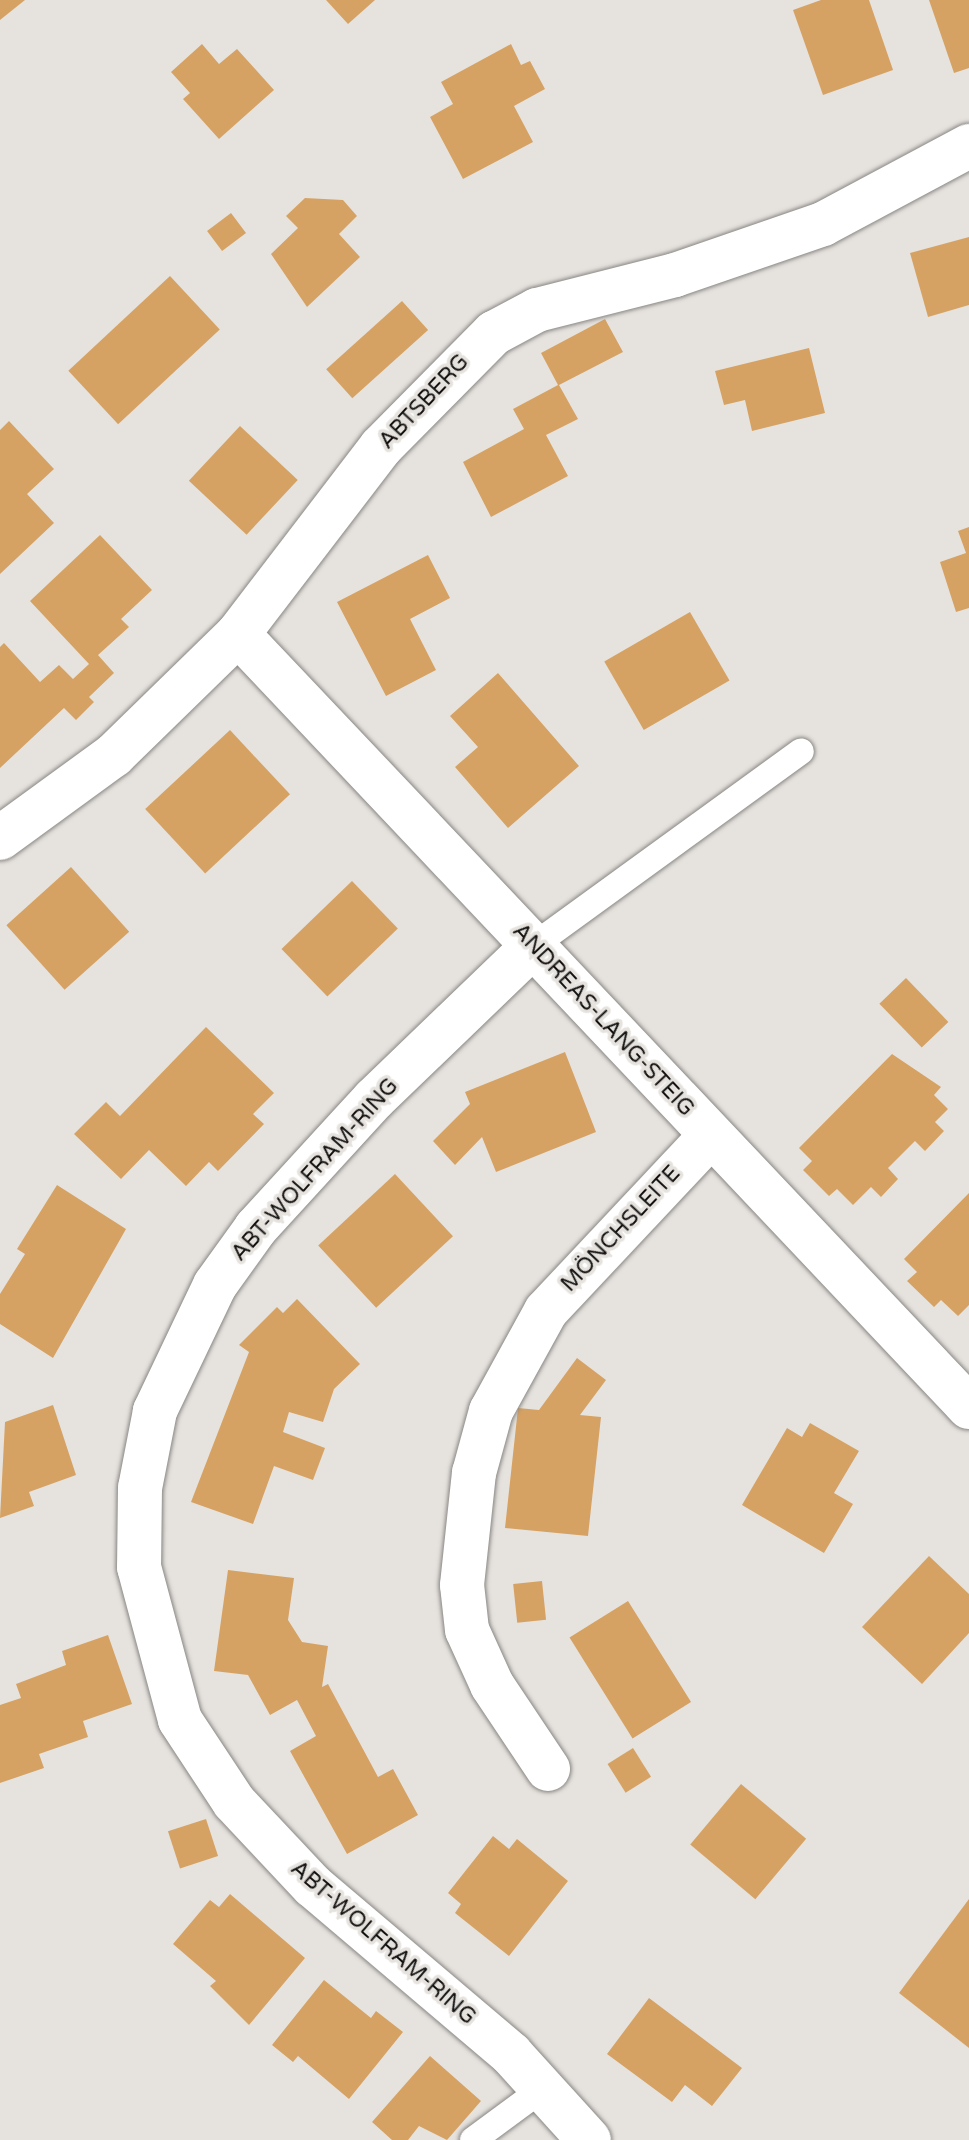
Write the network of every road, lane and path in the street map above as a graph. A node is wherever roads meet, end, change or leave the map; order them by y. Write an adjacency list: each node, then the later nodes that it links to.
1 (969, 146): 2 (street, ABTSBERG)
2 (238, 634): 4 (street, ABTSBERG); 5 (street, ANDREAS-LANG-STEIG)
3 (801, 751): 5 (lane)
4 (0, 838)
5 (533, 946): 6 (street, ANDREAS-LANG-STEIG); 9 (street, ABT-WOLFRAM-RING)
6 (711, 1135): 7 (street, ANDREAS-LANG-STEIG); 8 (street, MÖNCHSLEITE)
7 (969, 1407)
8 (548, 1769)
9 (545, 2087): 10 (lane); 11 (street, ABT-WOLFRAM-RING)
10 (473, 2140)
11 (589, 2140)

